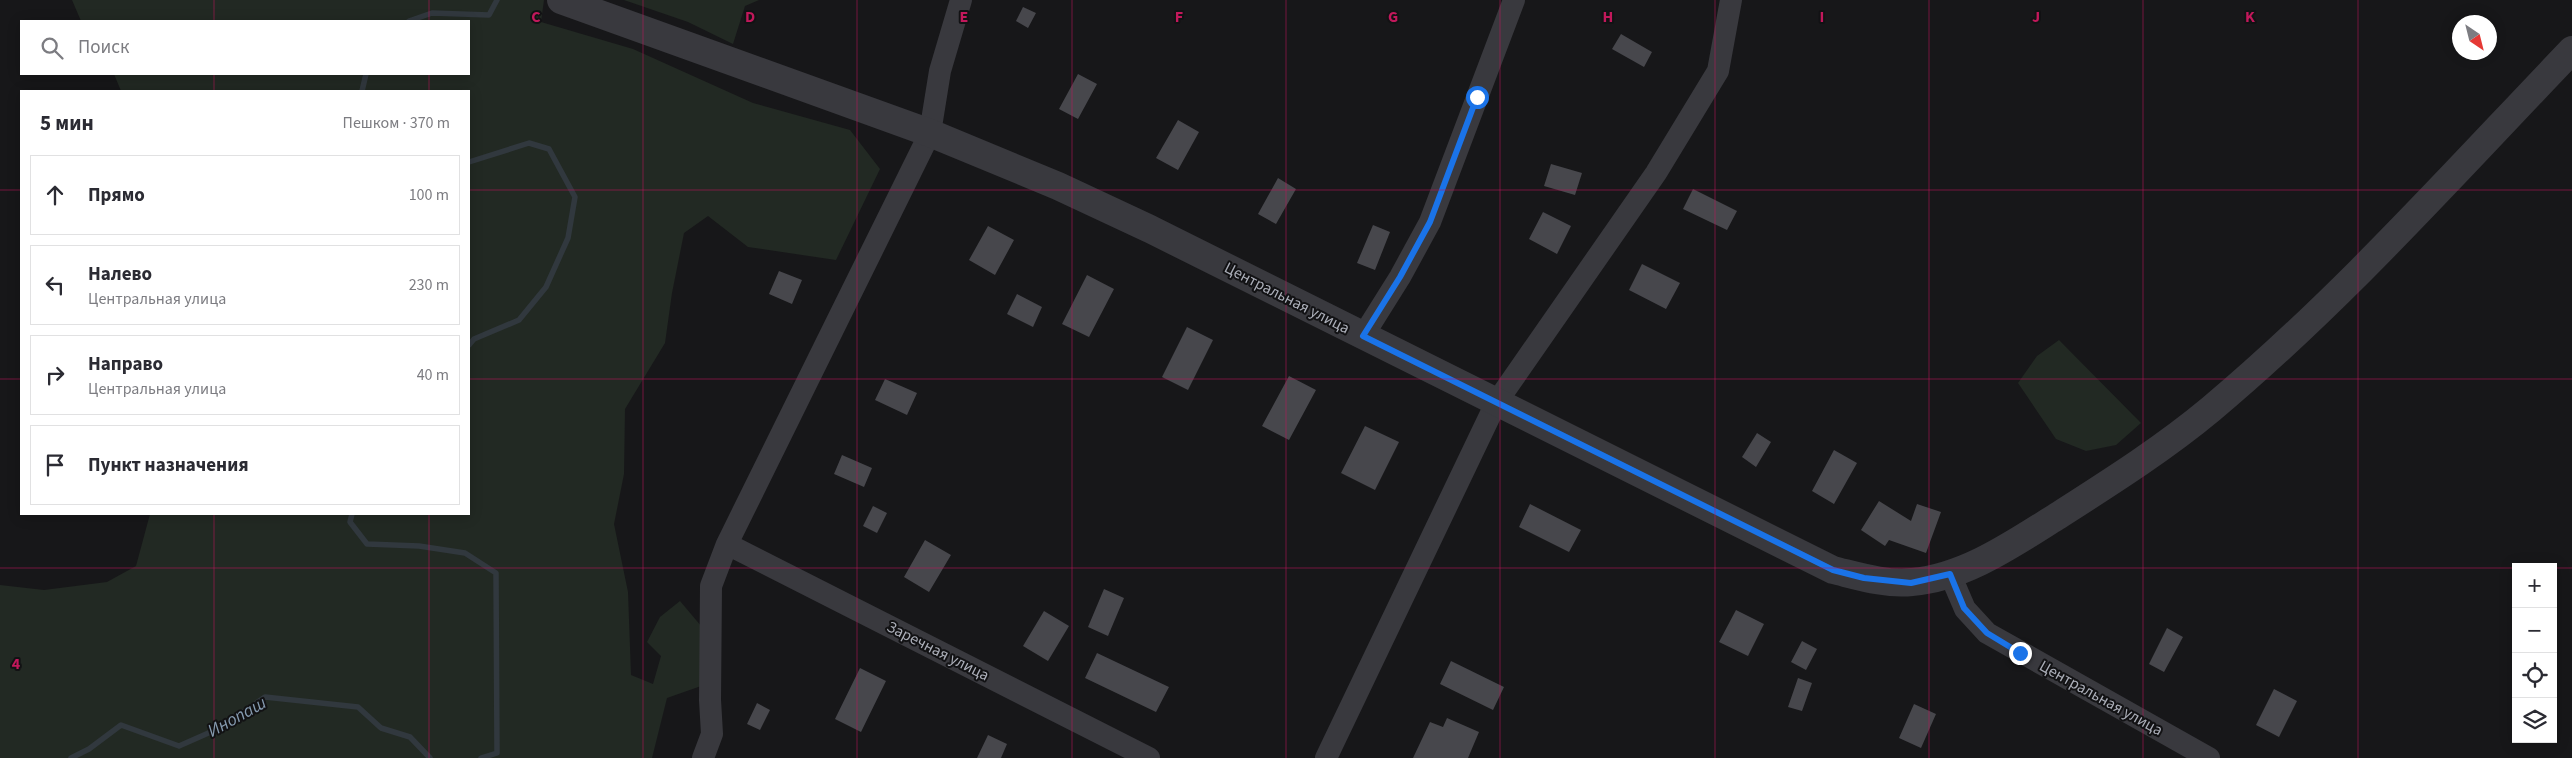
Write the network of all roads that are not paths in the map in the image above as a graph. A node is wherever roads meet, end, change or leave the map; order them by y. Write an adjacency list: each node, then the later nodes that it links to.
1 (561, 0): 6 (street, Центральная улица)
2 (961, 0): 6 (street)
3 (1514, 0): 7 (street)
4 (1730, 0): 8 (street)
5 (2572, 50): 10 (street)
6 (930, 133): 7 (street, Центральная улица); 9 (street)
7 (1363, 336): 8 (street, Центральная улица)
8 (1496, 403): 10 (street, Центральная улица); 13 (street)
9 (727, 544): 11 (street); 12 (street, Заречная улица)
10 (1950, 574): 14 (street, Центральная улица)
11 (704, 758)
12 (1149, 758)
13 (1326, 758)
14 (2209, 758)

